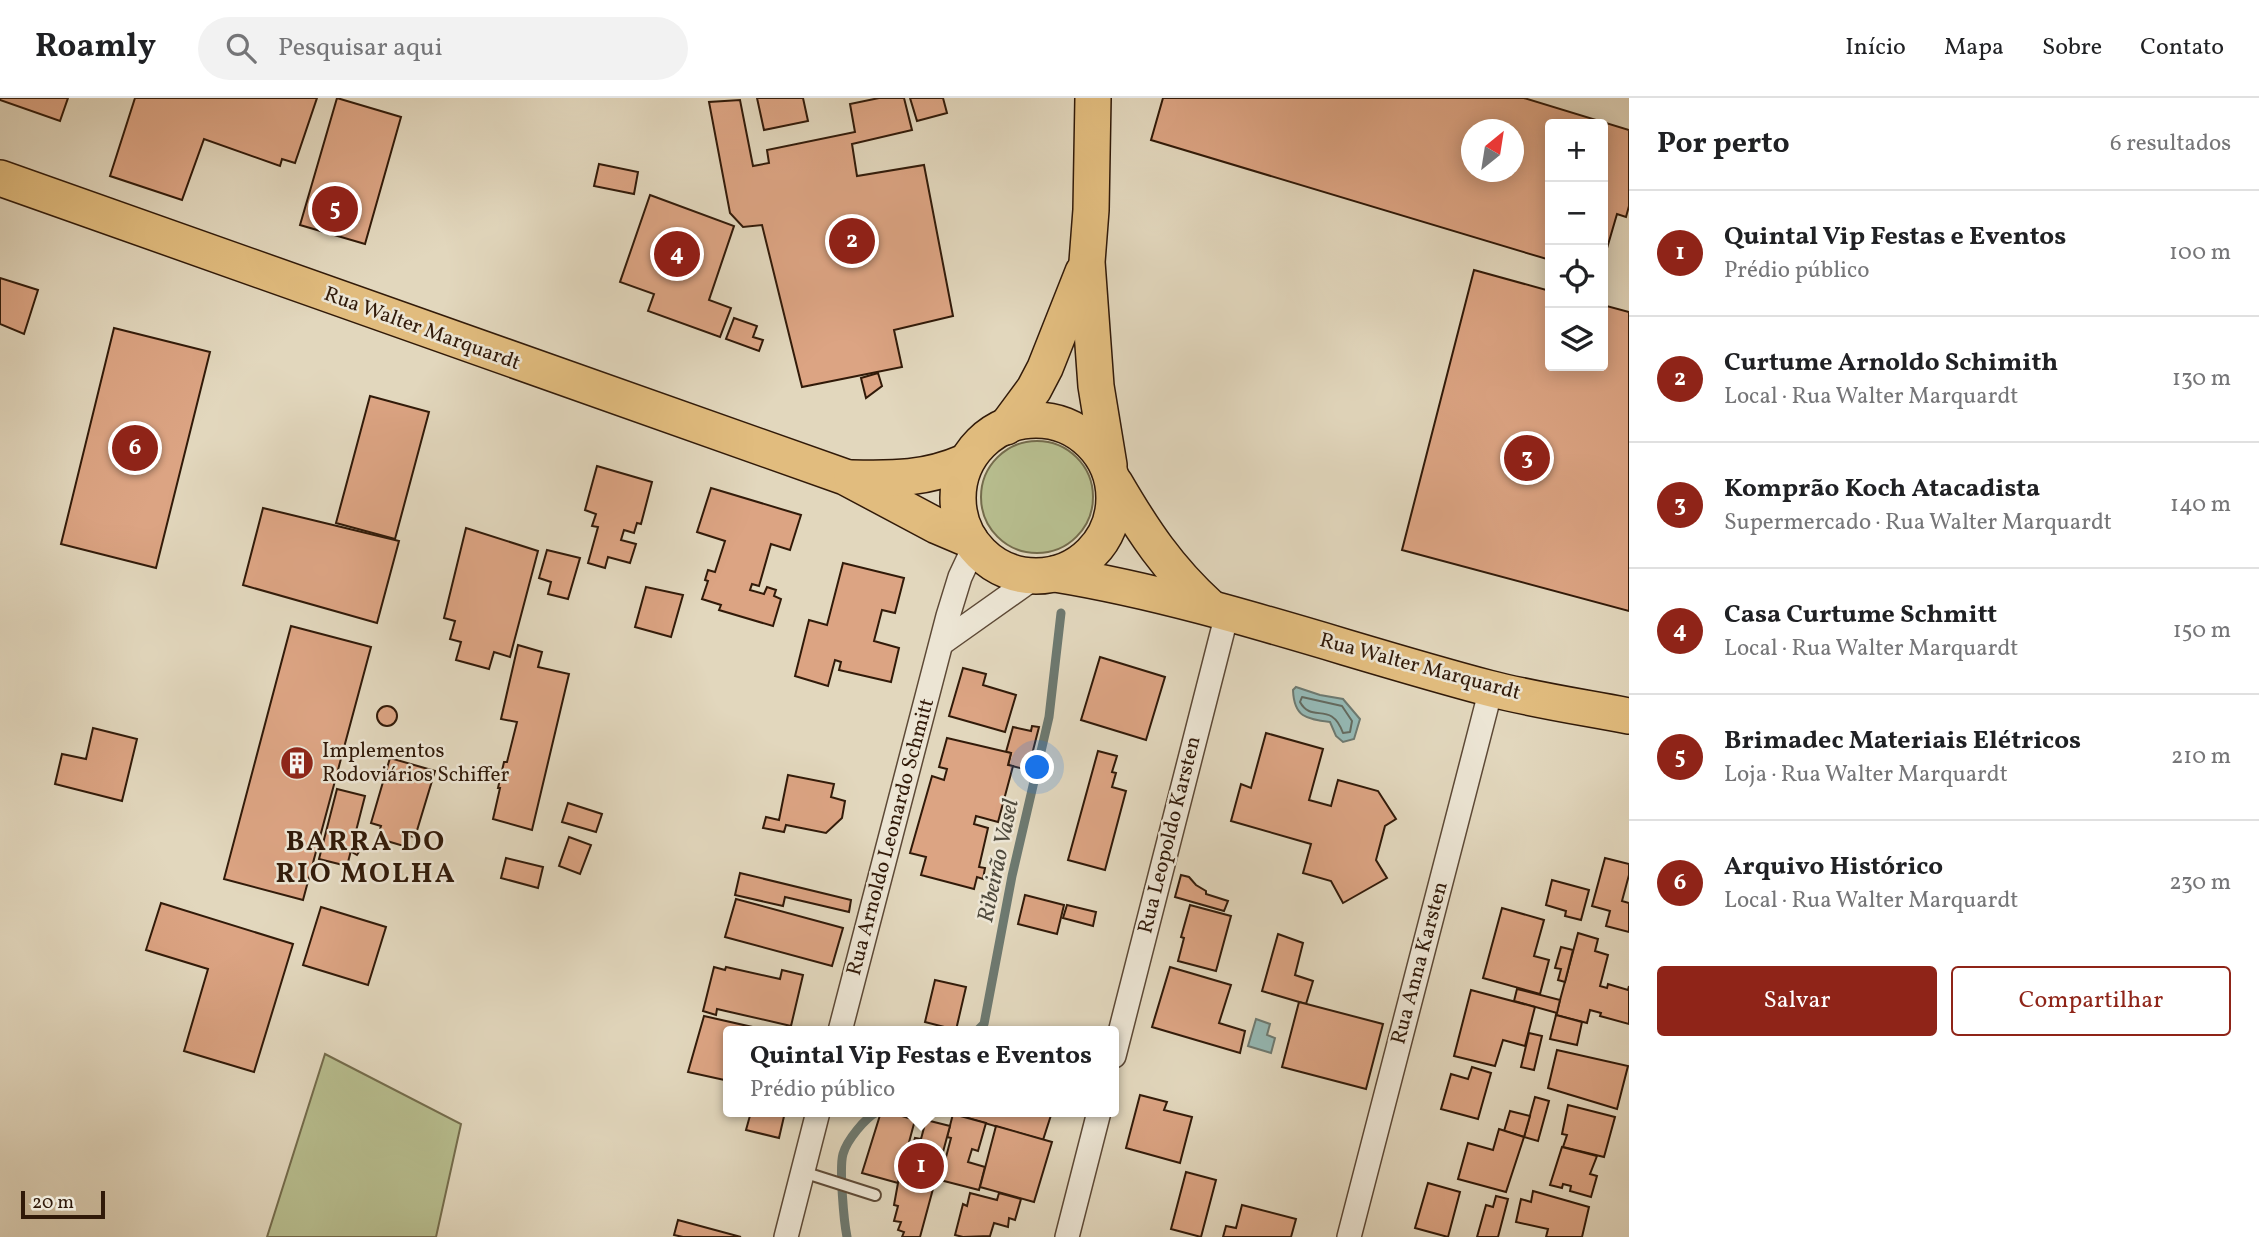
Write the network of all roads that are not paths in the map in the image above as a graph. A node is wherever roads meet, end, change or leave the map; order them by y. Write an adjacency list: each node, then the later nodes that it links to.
1 (1093, 98): 3 (main road)
2 (0, 178): 7 (main road, Rua Walter Marquardt)
3 (1087, 262): 4 (main road); 6 (main road)
4 (1006, 428): 5 (main road); 6 (main road)
5 (965, 463): 7 (main road, Rua Walter Marquardt); 8 (main road)
6 (1112, 474): 9 (main road); 10 (main road, Rua Walter Marquardt)
7 (845, 478): 8 (main road, Rua Walter Marquardt)
8 (973, 542): 9 (main road); 11 (street, Rua Arnoldo Leonardo Schmitt)
9 (1046, 574): 10 (main road, Rua Walter Marquardt); 11 (street)
10 (1220, 612): 12 (main road, Rua Walter Marquardt); 15 (street, Rua Leopoldo Karsten)
11 (942, 643): 14 (street, Rua Arnoldo Leonardo Schmitt)
12 (1491, 689): 13 (main road, Rua Walter Marquardt); 22 (street, Rua Anna Karsten)
13 (1629, 716)
14 (841, 1026)
15 (1119, 1035)
16 (817, 1117): 18 (street)
17 (1098, 1117): 21 (street)
18 (803, 1172): 19 (lane); 20 (street)
19 (875, 1195)
20 (786, 1237)
21 (1067, 1237)
22 (1349, 1237)

